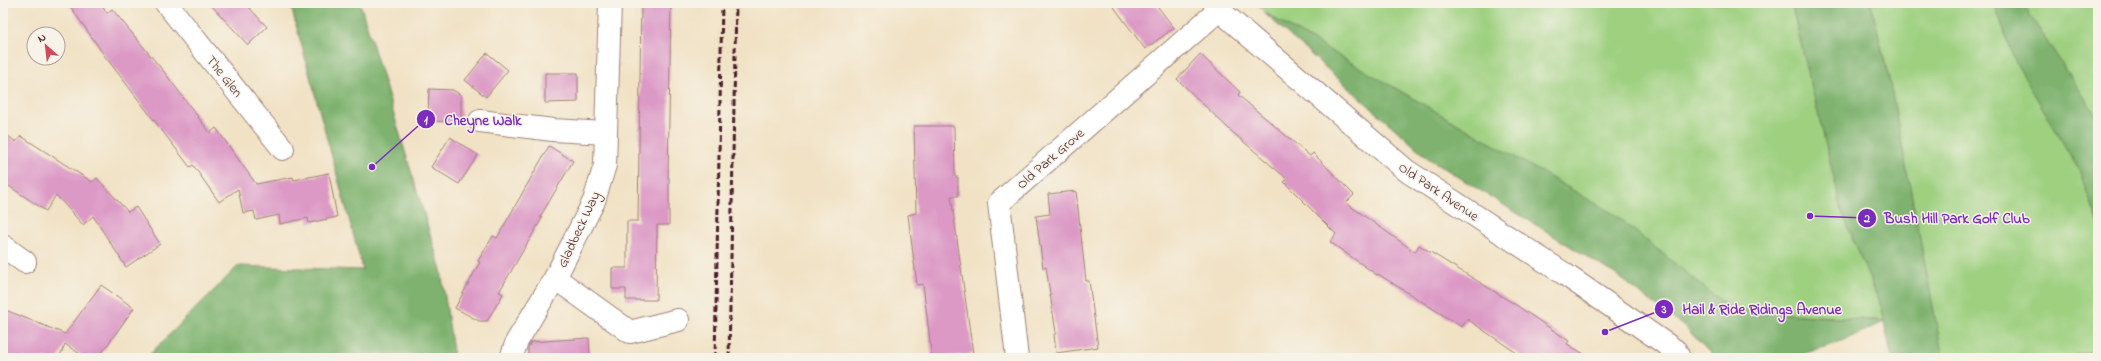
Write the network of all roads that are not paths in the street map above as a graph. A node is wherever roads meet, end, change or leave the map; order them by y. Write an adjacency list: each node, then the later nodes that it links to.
1 (166, 3): 6 (street, The Glen)
2 (610, 3): 5 (street, Gladbeck Way)
3 (1216, 7): 12 (street, Old Park Grove); 13 (street, Old Park Avenue)
4 (480, 121): 5 (street)
5 (606, 133): 9 (street, Gladbeck Way)
6 (283, 149)
7 (3, 246): 8 (street)
8 (25, 262)
9 (555, 278): 10 (street, Gladbeck Way); 11 (street, Gladbeck Way)
10 (678, 320)
11 (511, 358)
12 (1017, 358)
13 (1679, 358)

